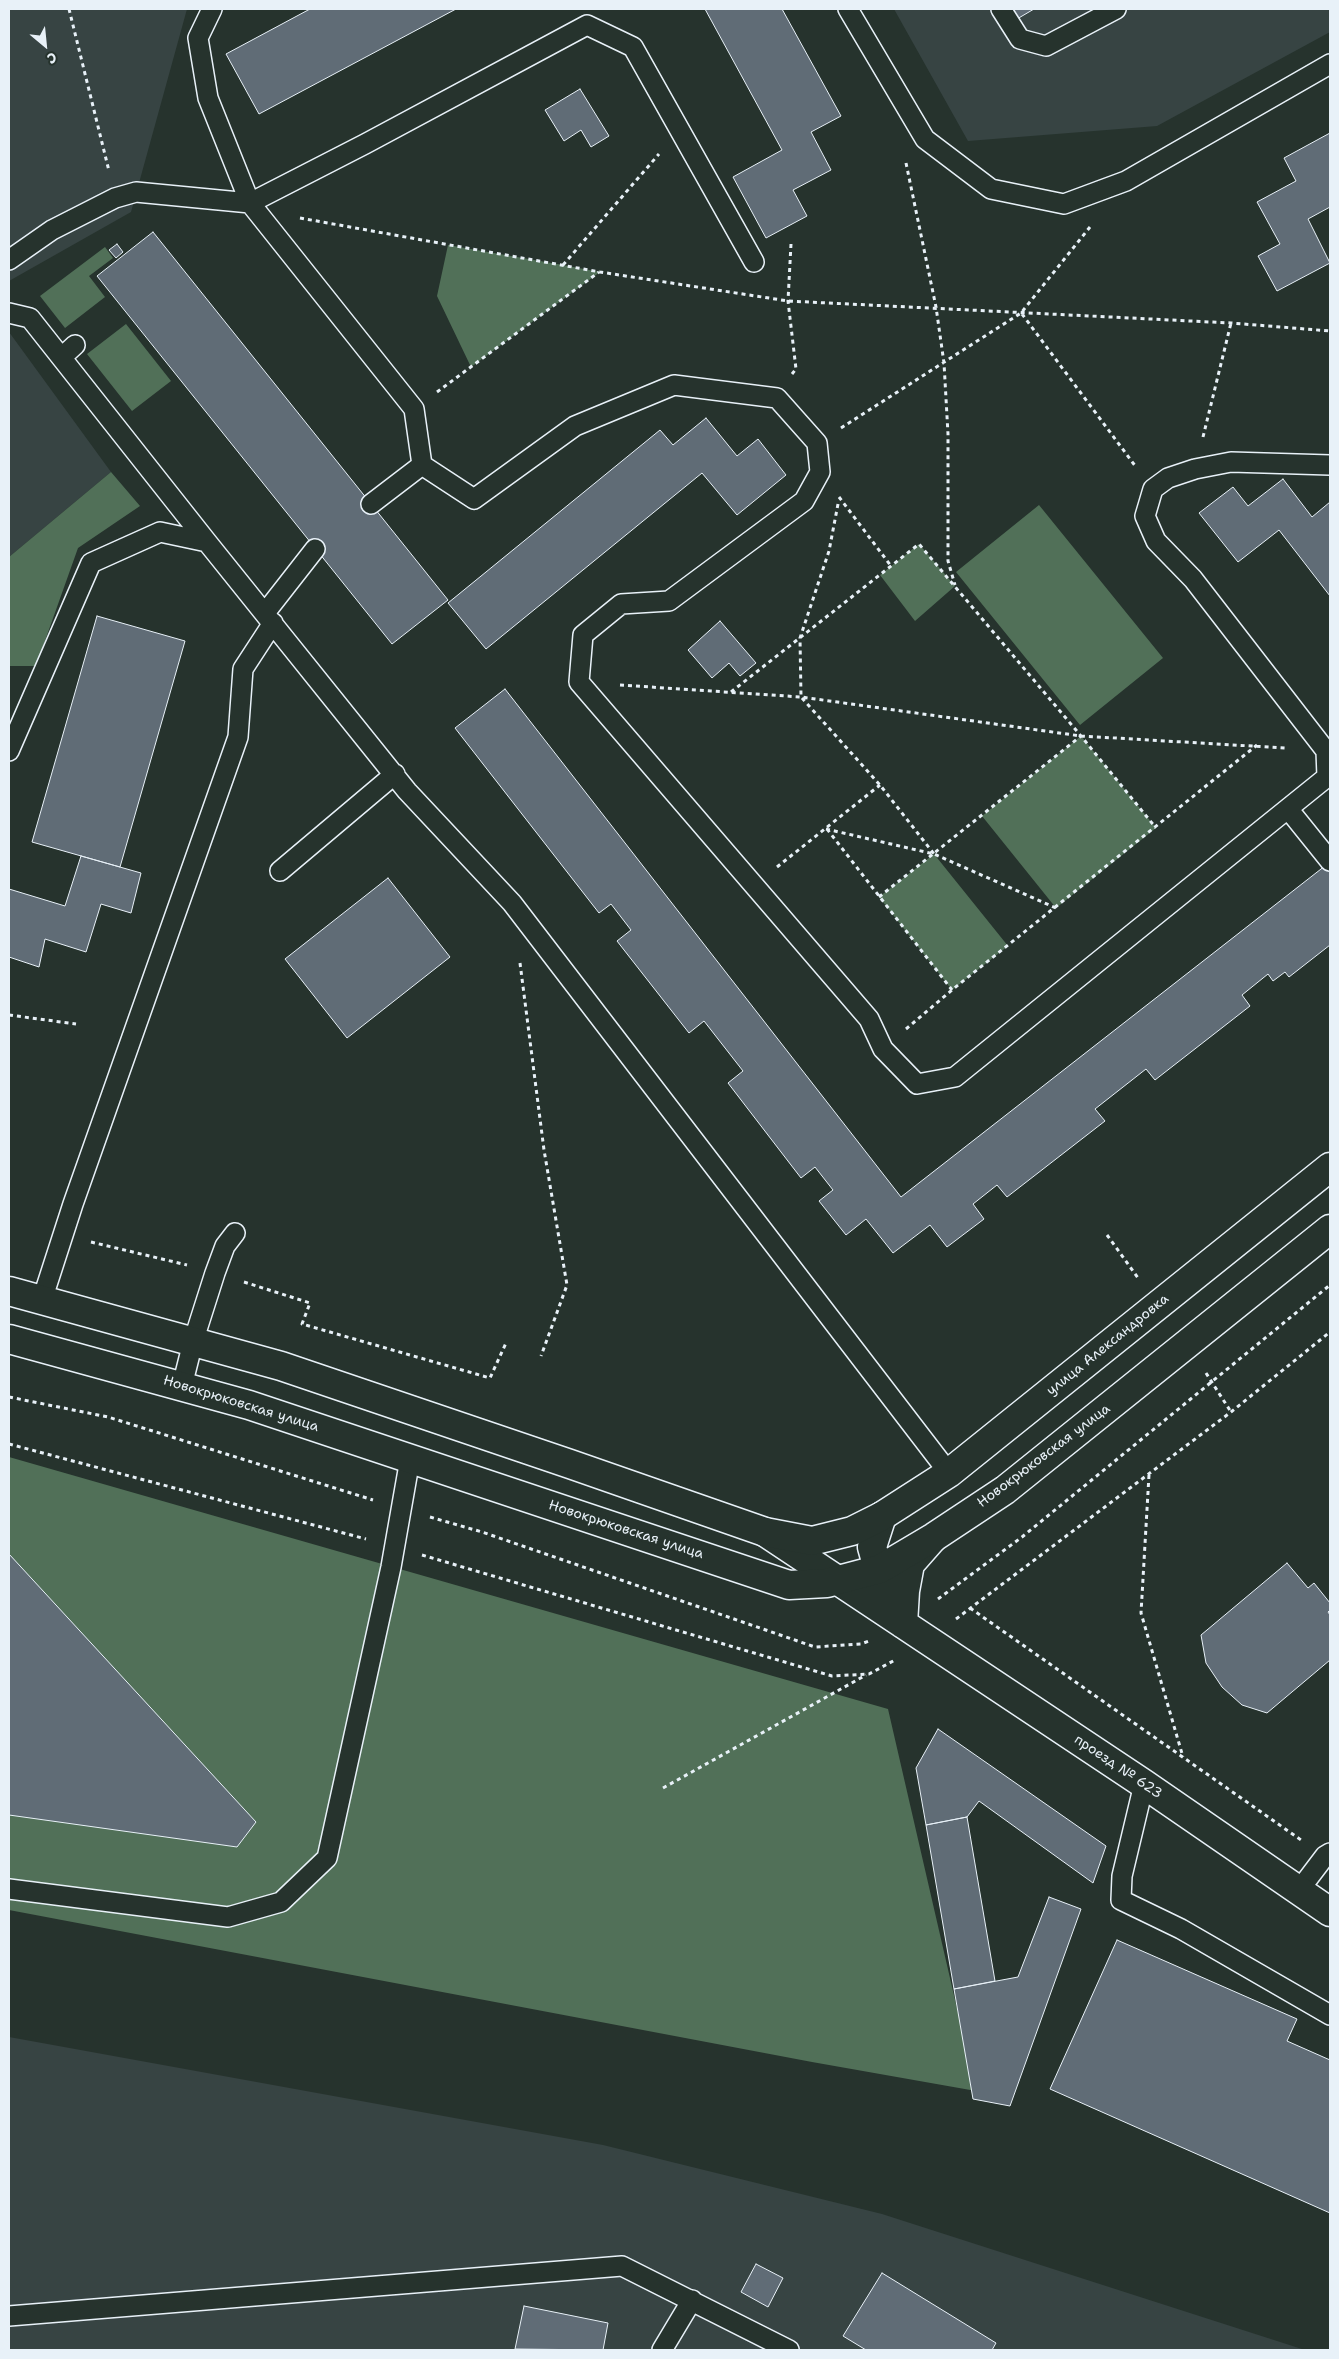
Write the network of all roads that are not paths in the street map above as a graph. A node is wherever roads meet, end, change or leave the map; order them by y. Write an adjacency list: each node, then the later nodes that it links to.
1 (212, 9): 6 (lane)
2 (848, 9): 5 (lane)
3 (1001, 9): 4 (lane)
4 (1116, 9)
5 (1330, 64)
6 (251, 206): 7 (lane); 8 (lane); 10 (lane)
7 (9, 260)
8 (754, 262)
9 (9, 313): 13 (lane)
10 (422, 465): 12 (lane); 18 (lane)
11 (1330, 465): 18 (lane)
12 (371, 504)
13 (206, 542): 15 (lane); 16 (lane)
14 (315, 549): 15 (lane)
15 (269, 618): 17 (lane); 25 (lane)
16 (9, 751)
17 (395, 774): 20 (lane); 30 (lane)
18 (1289, 810): 19 (lane)
19 (1330, 861)
20 (280, 871)
21 (1330, 1167): 30 (main road, улица Александровка)
22 (1330, 1229): 33 (main road, Новокрюковская улица)
23 (235, 1233): 27 (lane)
24 (9, 1291): 25 (main road)
25 (42, 1300): 27 (main road)
26 (9, 1339): 28 (main road, Новокрюковская улица)
27 (193, 1342): 28 (lane); 32 (main road)
28 (182, 1386): 29 (main road, Новокрюковская улица)
29 (410, 1459): 36 (main road, Новокрюковская улица); 40 (lane)
30 (948, 1473): 31 (main road, улица Александровка)
31 (882, 1516): 32 (main road); 34 (main road)
32 (764, 1532): 35 (main road)
33 (934, 1537): 34 (main road, Новокрюковская улица); 37 (main road)
34 (880, 1569): 35 (main road, Новокрюковская улица); 37 (main road)
35 (837, 1581): 36 (main road, Новокрюковская улица); 37 (main road)
36 (789, 1585): 37 (main road)
37 (903, 1624): 38 (main road, проезд № 623)
38 (1144, 1784): 41 (main road, проезд № 623); 43 (lane)
39 (1328, 1854): 41 (lane)
40 (9, 1889)
41 (1300, 1889): 42 (main road, проезд № 623)
42 (1330, 1912)
43 (1330, 2015)
44 (692, 2300): 45 (lane); 46 (lane); 47 (lane)
45 (9, 2316)
46 (662, 2350)
47 (789, 2350)

